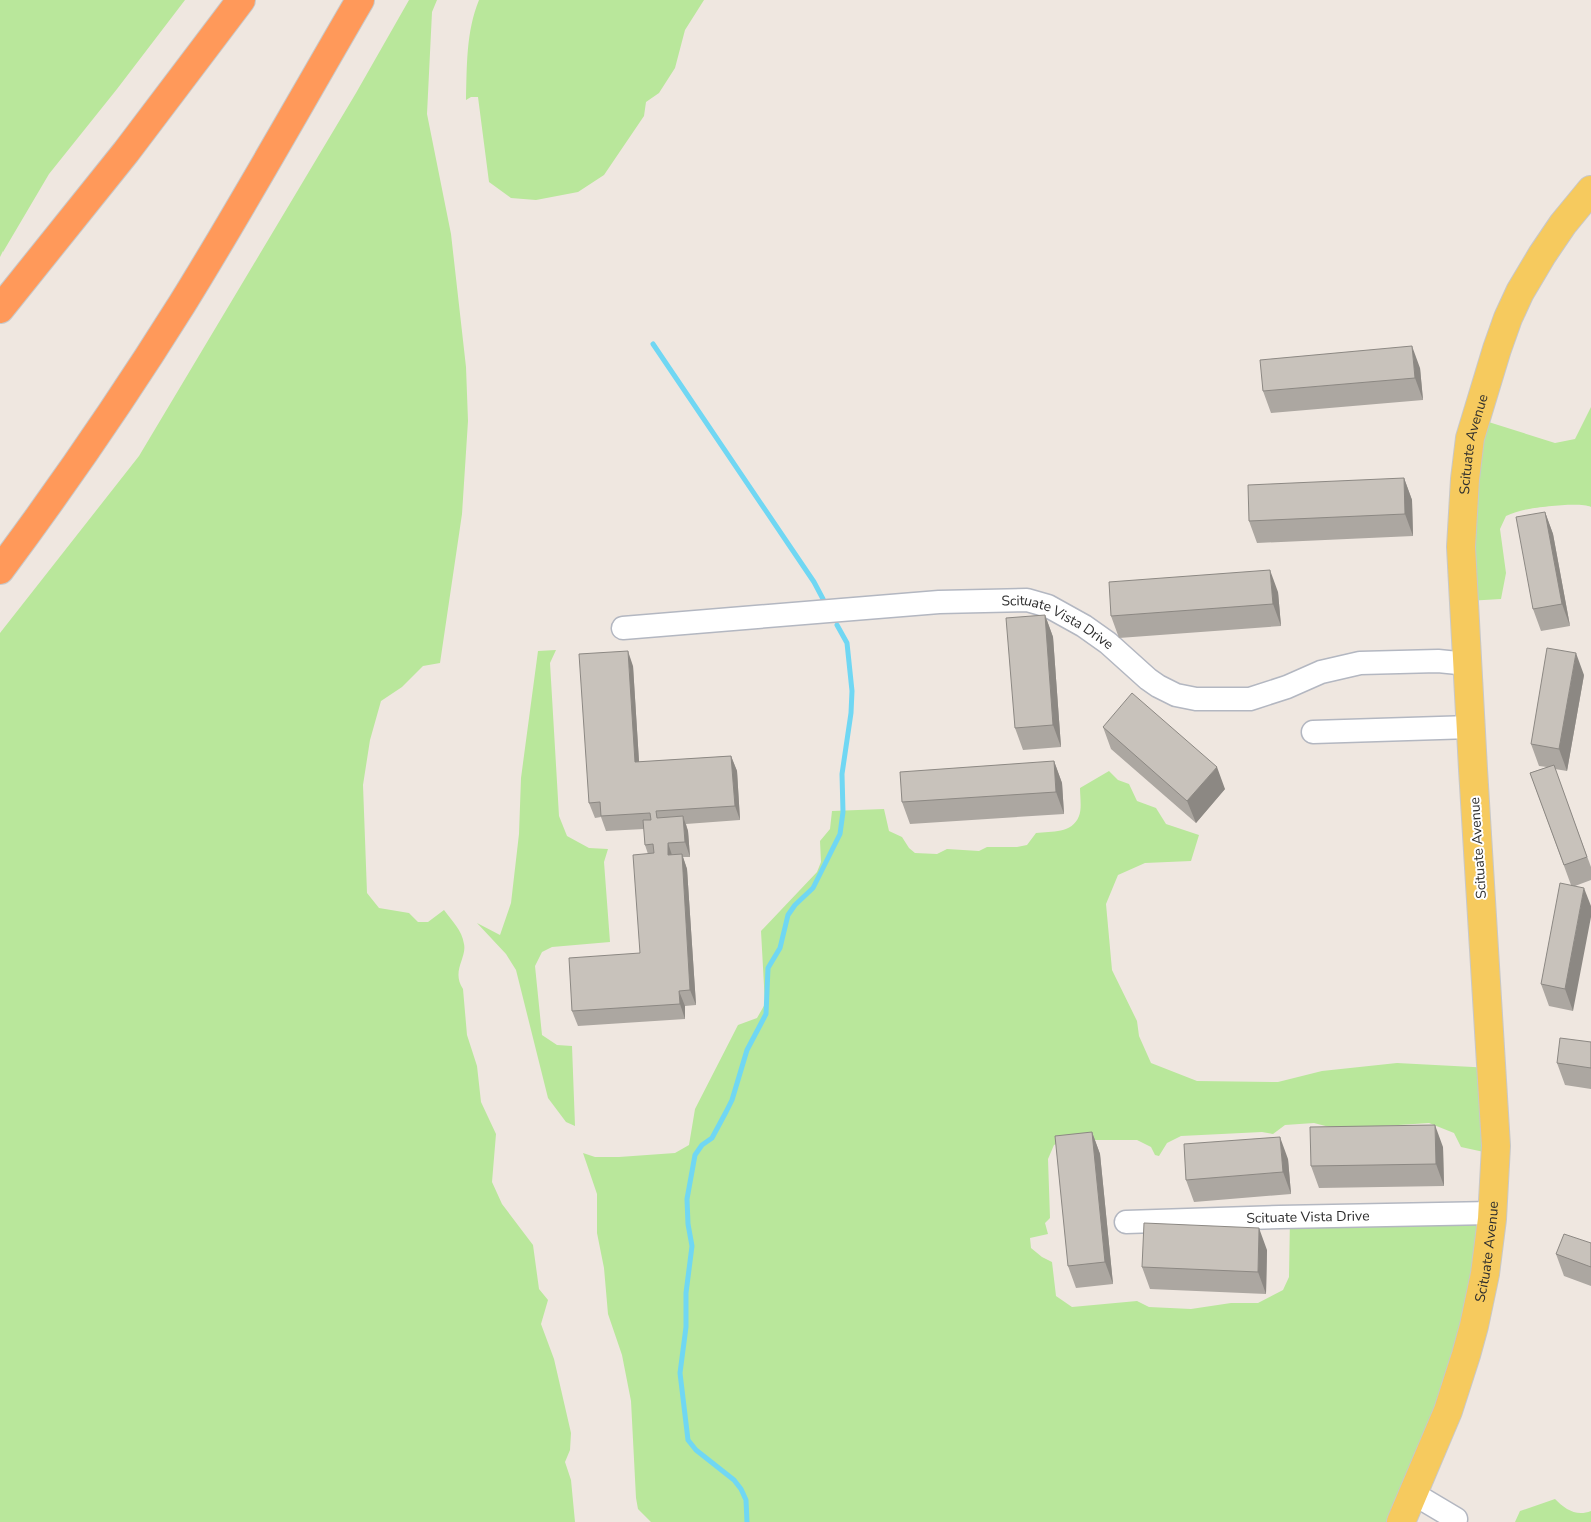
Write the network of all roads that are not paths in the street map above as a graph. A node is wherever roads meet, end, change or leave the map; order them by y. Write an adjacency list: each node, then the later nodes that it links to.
1 (241, 0): 4 (highway)
2 (360, 0): 5 (highway)
3 (1591, 190): 7 (main road, Scituate Avenue)
4 (0, 309)
5 (0, 570)
6 (623, 628): 7 (street, Scituate Vista Drive)
7 (1468, 664): 8 (main road, Scituate Avenue)
8 (1471, 727): 9 (street); 10 (main road, Scituate Avenue)
9 (1313, 732)
10 (1492, 1213): 11 (street, Scituate Vista Drive); 12 (main road, Scituate Avenue)
11 (1126, 1222)
12 (1414, 1494): 13 (street); 14 (main road, Scituate Avenue)
13 (1456, 1519)
14 (1401, 1522)

